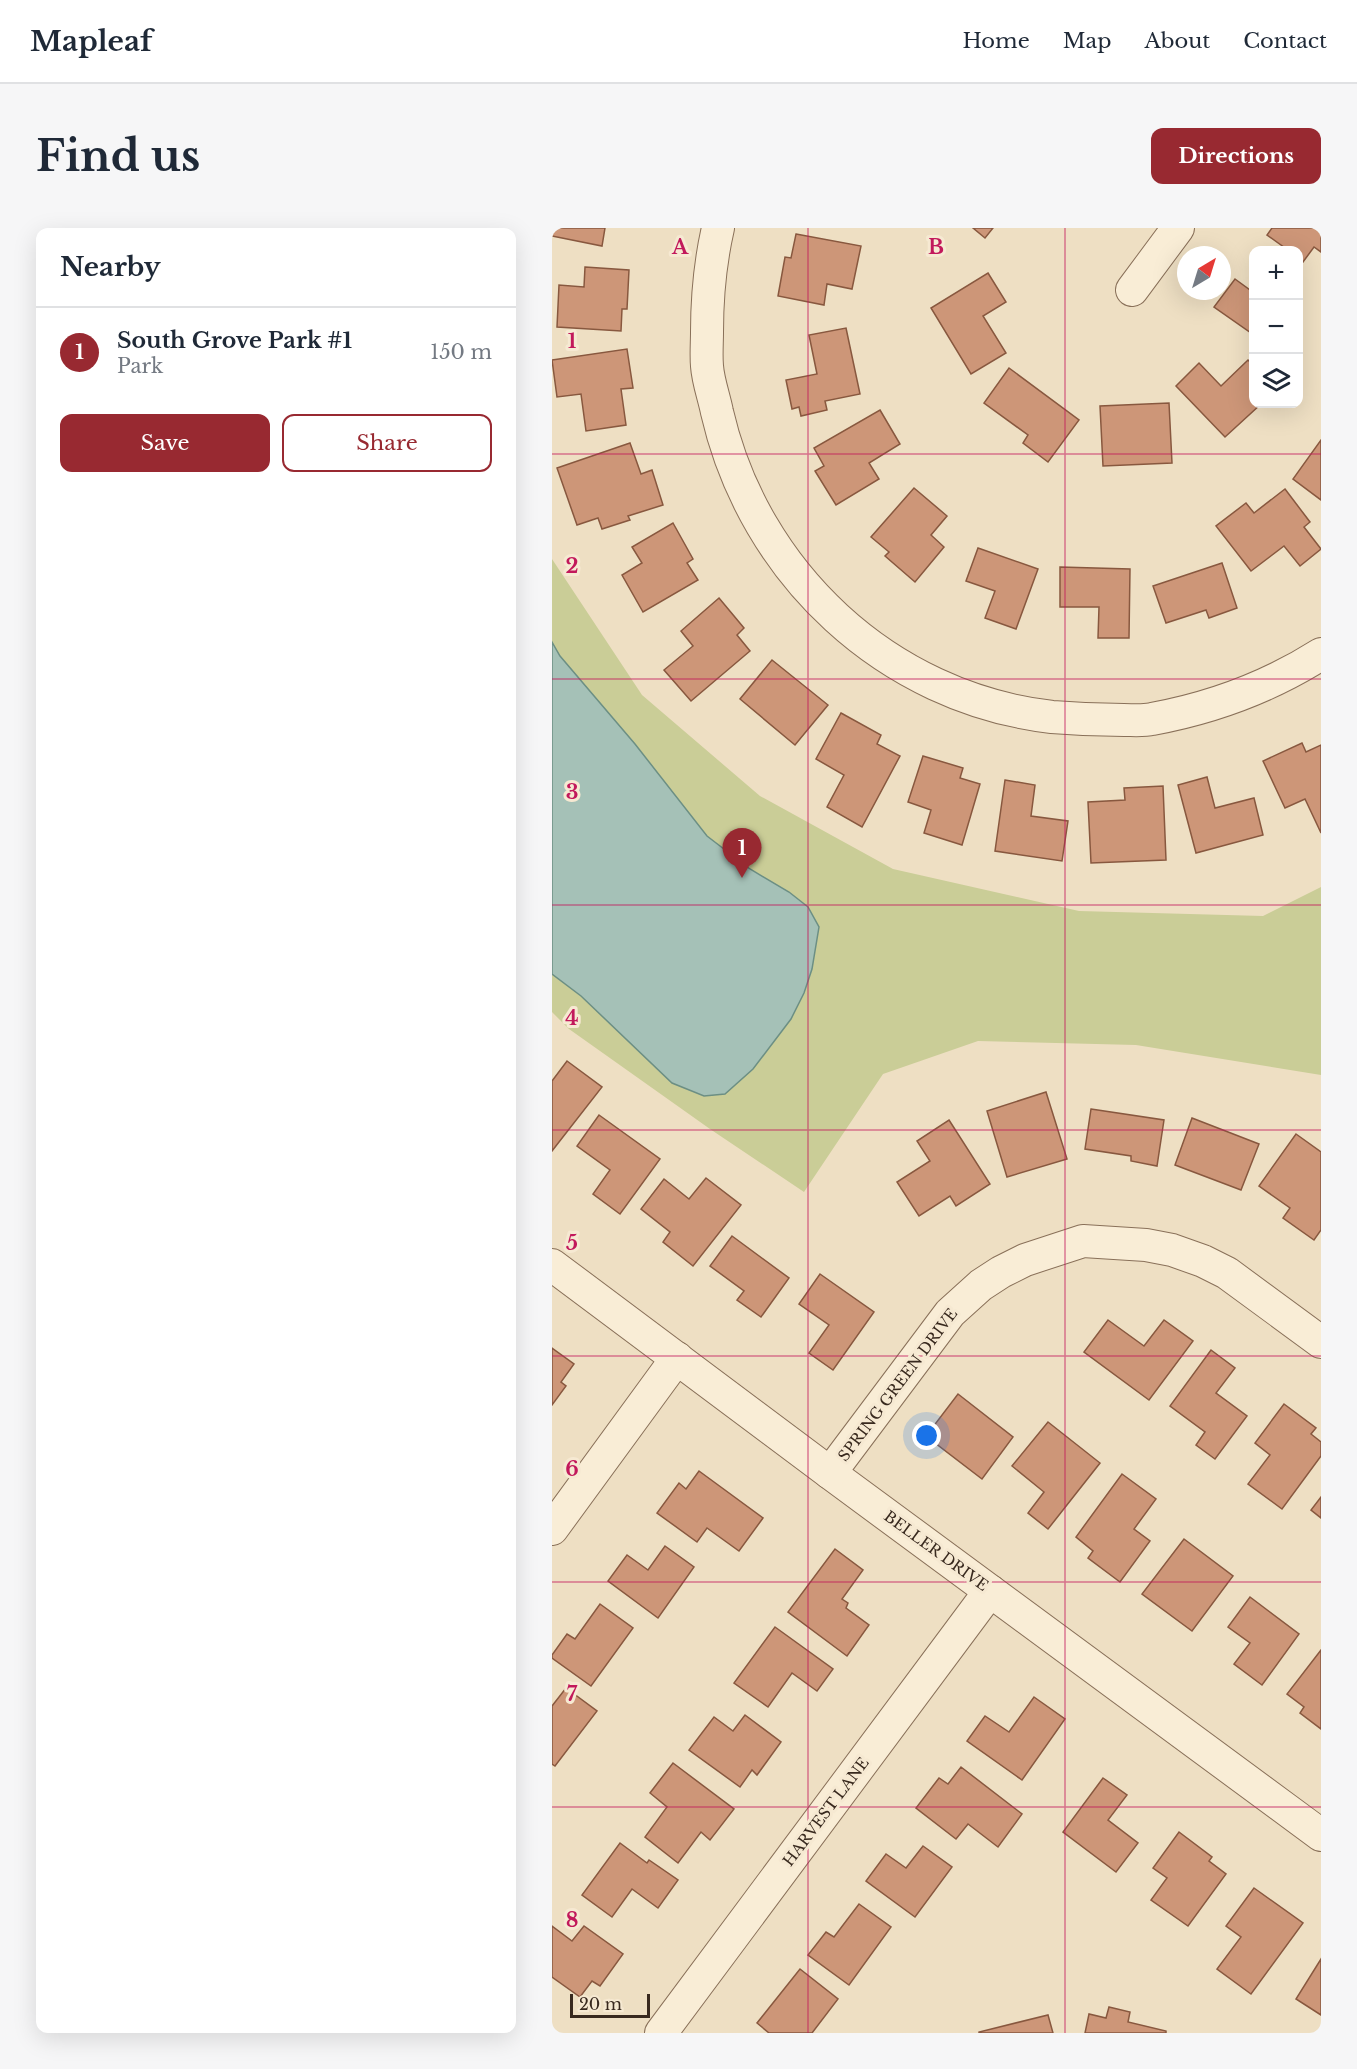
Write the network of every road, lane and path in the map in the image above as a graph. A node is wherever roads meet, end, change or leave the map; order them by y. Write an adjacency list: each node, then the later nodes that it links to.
1 (718, 228): 4 (street)
2 (1178, 228): 3 (street)
3 (1132, 290)
4 (1321, 654)
5 (552, 1265): 7 (street, BELLER DRIVE)
6 (1321, 1342): 8 (street, SPRING GREEN DRIVE)
7 (677, 1358): 8 (street, BELLER DRIVE); 9 (street)
8 (830, 1473): 10 (street, BELLER DRIVE)
9 (552, 1529)
10 (990, 1592): 11 (street, BELLER DRIVE); 12 (street, HARVEST LANE)
11 (1321, 1835)
12 (661, 2033)

